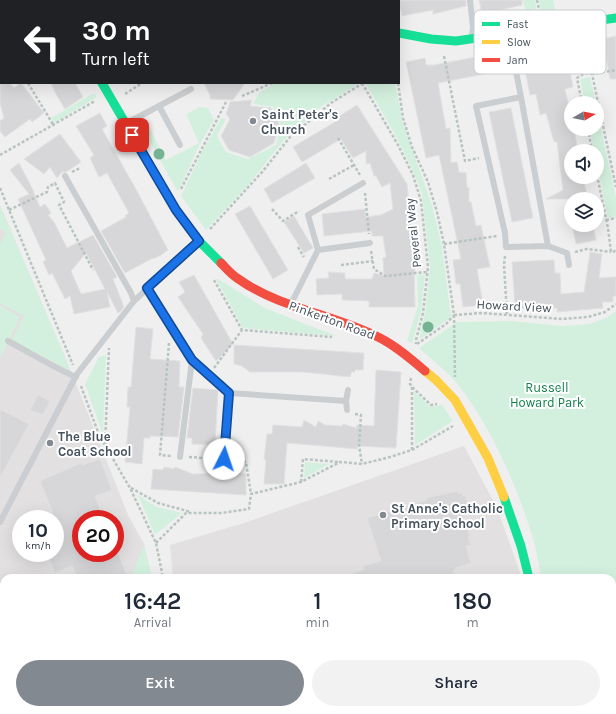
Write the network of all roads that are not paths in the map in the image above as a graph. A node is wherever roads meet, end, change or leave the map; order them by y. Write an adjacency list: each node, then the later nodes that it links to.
1 (470, 0): 5 (lane)
2 (616, 18): 3 (street)
3 (606, 19)
4 (400, 33): 5 (street)
5 (472, 39)
6 (516, 74): 9 (lane)
7 (103, 84): 11 (street, Pinkerton Road)
8 (191, 89): 10 (lane)
9 (521, 97): 17 (lane); 17 (lane)
10 (159, 106): 11 (lane); 12 (lane)
11 (125, 124): 15 (street, Pinkerton Road)
12 (180, 145)
13 (65, 176): 21 (lane)
14 (363, 183): 18 (lane)
15 (199, 241): 20 (lane); 22 (street, Pinkerton Road)
16 (370, 243): 18 (lane)
17 (548, 246): 19 (lane)
18 (318, 250): 22 (lane)
19 (569, 265)
20 (147, 288): 21 (lane); 24 (lane)
21 (134, 301): 25 (lane)
22 (290, 306): 33 (street, Pinkerton Road)
23 (8, 341): 25 (lane)
24 (192, 360): 27 (lane); 30 (lane)
25 (76, 377): 32 (lane)
26 (348, 390): 28 (lane)
27 (229, 393): 28 (lane); 31 (lane)
28 (346, 401): 29 (lane)
29 (347, 410)
30 (180, 457)
31 (224, 459)
32 (0, 522)
33 (528, 574)

